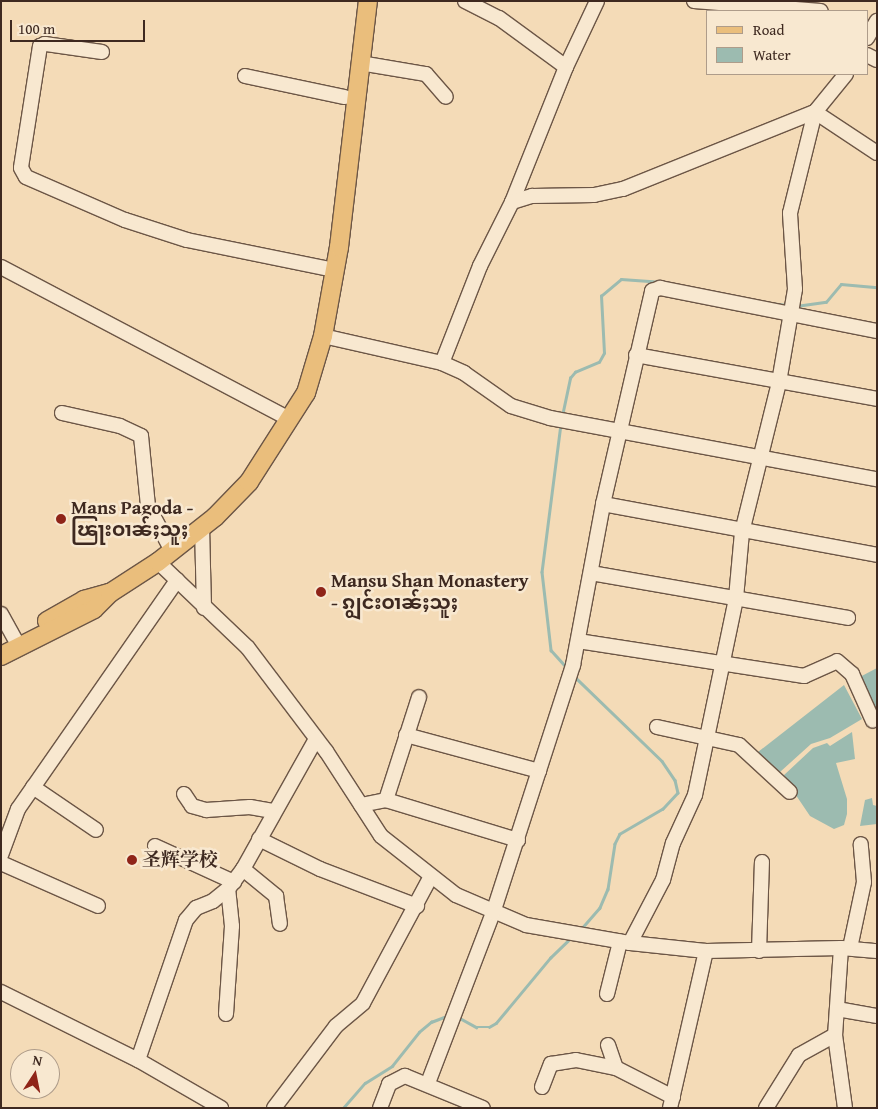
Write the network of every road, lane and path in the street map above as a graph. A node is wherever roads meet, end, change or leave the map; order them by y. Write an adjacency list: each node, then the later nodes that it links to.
1 (359, 1): 14 (main road)
2 (368, 1): 10 (main road)
3 (464, 1): 11 (street)
4 (597, 1): 11 (street)
5 (694, 1): 6 (street)
6 (808, 10)
7 (876, 21): 8 (street)
8 (868, 36)
9 (102, 52): 20 (street)
10 (360, 63): 15 (street); 23 (main road)
11 (566, 66): 18 (street)
12 (845, 75): 16 (street)
13 (245, 76): 14 (street)
14 (345, 97): 20 (main road)
15 (446, 97)
16 (815, 112): 17 (street); 18 (street); 21 (street)
17 (877, 154)
18 (512, 202): 25 (street)
19 (1, 267): 29 (street)
20 (325, 268): 29 (main road)
21 (791, 308): 22 (street); 24 (street); 26 (street)
22 (877, 331)
23 (323, 336): 25 (street); 29 (main road)
24 (636, 355): 26 (street); 30 (street)
25 (442, 363): 30 (street)
26 (778, 382): 27 (street); 31 (street)
27 (877, 399)
28 (62, 413): 37 (street)
29 (290, 417): 34 (main road)
30 (620, 432): 31 (street); 33 (street)
31 (758, 458): 32 (street); 35 (street)
32 (877, 479)
33 (603, 504): 35 (street); 38 (street)
34 (202, 526): 37 (main road); 41 (street)
35 (742, 532): 36 (street); 40 (street)
36 (877, 555)
37 (165, 556): 39 (street); 45 (main road)
38 (591, 573): 40 (street); 44 (street)
39 (177, 580): 41 (street); 55 (street)
40 (736, 598): 43 (street); 47 (street)
41 (204, 608): 53 (street)
42 (1, 614): 45 (street)
43 (848, 618)
44 (578, 641): 47 (street); 54 (street)
45 (11, 644): 46 (main road)
46 (1, 656)
47 (722, 663): 49 (street); 52 (street)
48 (419, 697): 51 (street)
49 (873, 721)
50 (657, 727): 52 (street)
51 (406, 734): 54 (street); 58 (street)
52 (707, 736): 56 (street); 76 (street)
53 (316, 739): 59 (street); 60 (street)
54 (539, 771): 63 (street)
55 (33, 787): 61 (street); 66 (street)
56 (790, 792)
57 (184, 794): 60 (street)
58 (386, 800): 59 (street); 63 (street)
59 (361, 805): 70 (street)
60 (273, 812): 62 (street)
61 (96, 830)
62 (259, 839): 69 (street); 73 (street)
63 (518, 840): 74 (street)
64 (861, 844): 77 (street)
65 (155, 846): 71 (street)
66 (1, 855)
67 (762, 862): 79 (street)
68 (1, 863): 72 (street)
69 (243, 869): 71 (street); 75 (street)
70 (431, 876): 73 (street); 74 (street)
71 (231, 885): 84 (street); 88 (street)
72 (98, 906)
73 (417, 906): 94 (street)
74 (494, 913): 76 (street); 90 (street)
75 (280, 924)
76 (625, 943): 78 (street); 82 (street)
77 (846, 948): 79 (street); 80 (street); 83 (street)
78 (706, 951): 79 (street); 92 (street)
79 (759, 951)
80 (877, 951)
81 (1, 992): 88 (street)
82 (607, 994)
83 (837, 1009): 85 (street); 86 (street)
84 (226, 1014)
85 (877, 1016)
86 (835, 1035): 97 (street); 98 (street)
87 (608, 1045): 89 (street)
88 (138, 1060): 93 (street)
89 (616, 1068): 91 (street); 92 (street)
90 (428, 1083): 95 (street); 96 (street)
91 (542, 1087)
92 (671, 1102)
93 (221, 1108)
94 (274, 1108)
95 (380, 1108)
96 (484, 1108)
97 (766, 1108)
98 (845, 1108)

